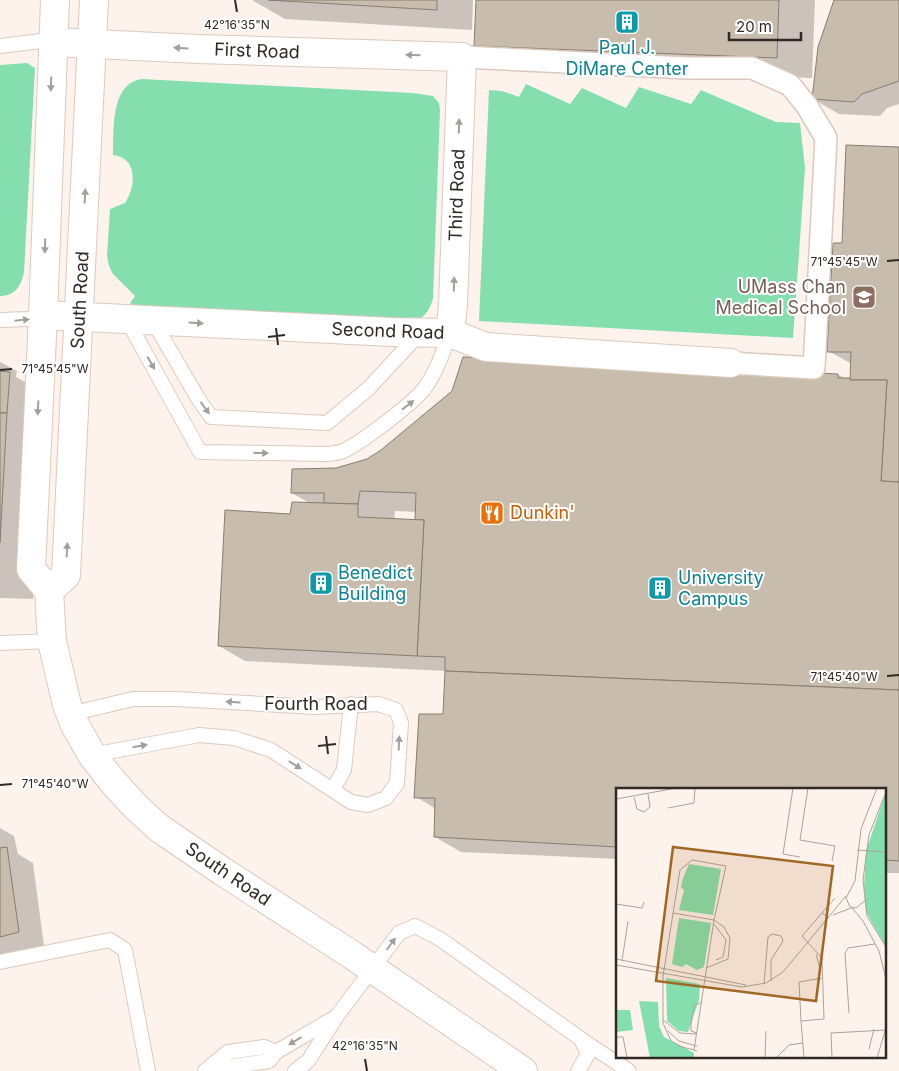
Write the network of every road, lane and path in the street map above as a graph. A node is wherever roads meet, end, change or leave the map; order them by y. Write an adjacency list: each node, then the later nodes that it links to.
1 (55, 0): 3 (street, South Road)
2 (94, 0): 4 (street, South Road)
3 (53, 42): 4 (street, First Road); 5 (lane); 7 (street, South Road, one-way to 7)
4 (92, 44): 6 (street, First Road, one-way to 4); 8 (street, South Road, one-way to 4)
5 (0, 46)
6 (462, 57): 12 (street, Third Road, one-way to 6); 13 (street)
7 (43, 315): 8 (street, Second Road); 9 (lane, one-way to 7); 14 (street, South Road, one-way to 14)
8 (79, 318): 10 (street, Second Road); 14 (street, South Road, one-way to 8)
9 (0, 320)
10 (140, 321): 11 (street, Second Road, one-way to 11); 11 (lane, one-way to 11); 12 (lane, one-way to 12)
11 (420, 332): 12 (street, Second Road)
12 (450, 333): 13 (street, Second Road)
13 (731, 363)
14 (48, 591): 15 (street, South Road)
15 (52, 640): 16 (lane); 18 (street, South Road)
16 (0, 643)
17 (351, 704): 18 (lane, Fourth Road, one-way to 18); 20 (lane); 20 (lane, Fourth Road, one-way to 17)
18 (70, 714): 19 (street, South Road)
19 (92, 755): 20 (lane, Fourth Road, one-way to 20); 22 (street, South Road)
20 (333, 789)
21 (0, 962): 25 (lane)
22 (372, 969): 23 (lane); 24 (lane, one-way to 24); 28 (street, South Road)
23 (337, 1016): 26 (lane, one-way to 26); 27 (lane)
24 (581, 1039): 29 (lane); 30 (lane)
25 (148, 1071)
26 (205, 1071)
27 (295, 1071)
28 (523, 1071)
29 (578, 1071)
30 (629, 1071)

